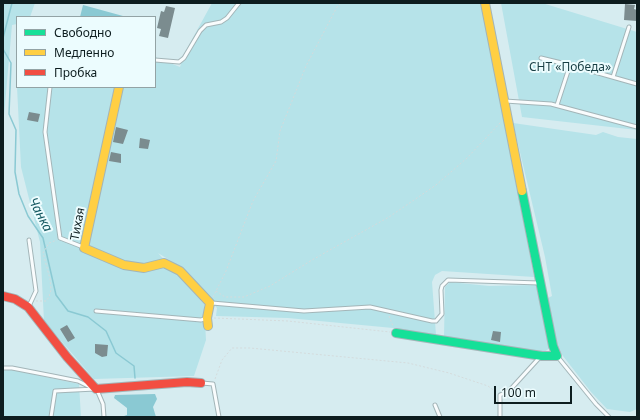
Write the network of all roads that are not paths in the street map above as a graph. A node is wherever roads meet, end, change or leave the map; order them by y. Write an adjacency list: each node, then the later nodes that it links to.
1 (239, 3): 5 (lane)
2 (485, 3): 11 (street)
3 (629, 27): 7 (lane)
4 (541, 58): 6 (lane)
5 (156, 60)
6 (570, 65): 7 (lane); 12 (lane)
7 (612, 77): 8 (lane)
8 (637, 84)
9 (50, 88): 15 (lane)
10 (119, 88): 15 (street, Тихая)
11 (505, 101): 12 (lane); 16 (street)
12 (556, 105): 13 (lane)
13 (637, 127)
14 (29, 240): 19 (lane)
15 (84, 248): 18 (street, Тихая)
16 (540, 284): 18 (lane); 24 (street)
17 (3, 296): 19 (street)
18 (210, 303): 21 (street)
19 (30, 304): 27 (street)
20 (96, 311): 21 (lane)
21 (208, 322)
22 (396, 332): 23 (street)
23 (542, 356): 24 (street); 33 (lane)
24 (557, 356): 34 (lane)
25 (3, 368): 27 (lane)
26 (200, 383): 27 (street); 31 (lane)
27 (96, 389): 29 (lane); 30 (lane)
28 (435, 405): 32 (lane)
29 (50, 417)
30 (104, 417)
31 (219, 417)
32 (440, 417)
33 (500, 417)
34 (609, 417)

